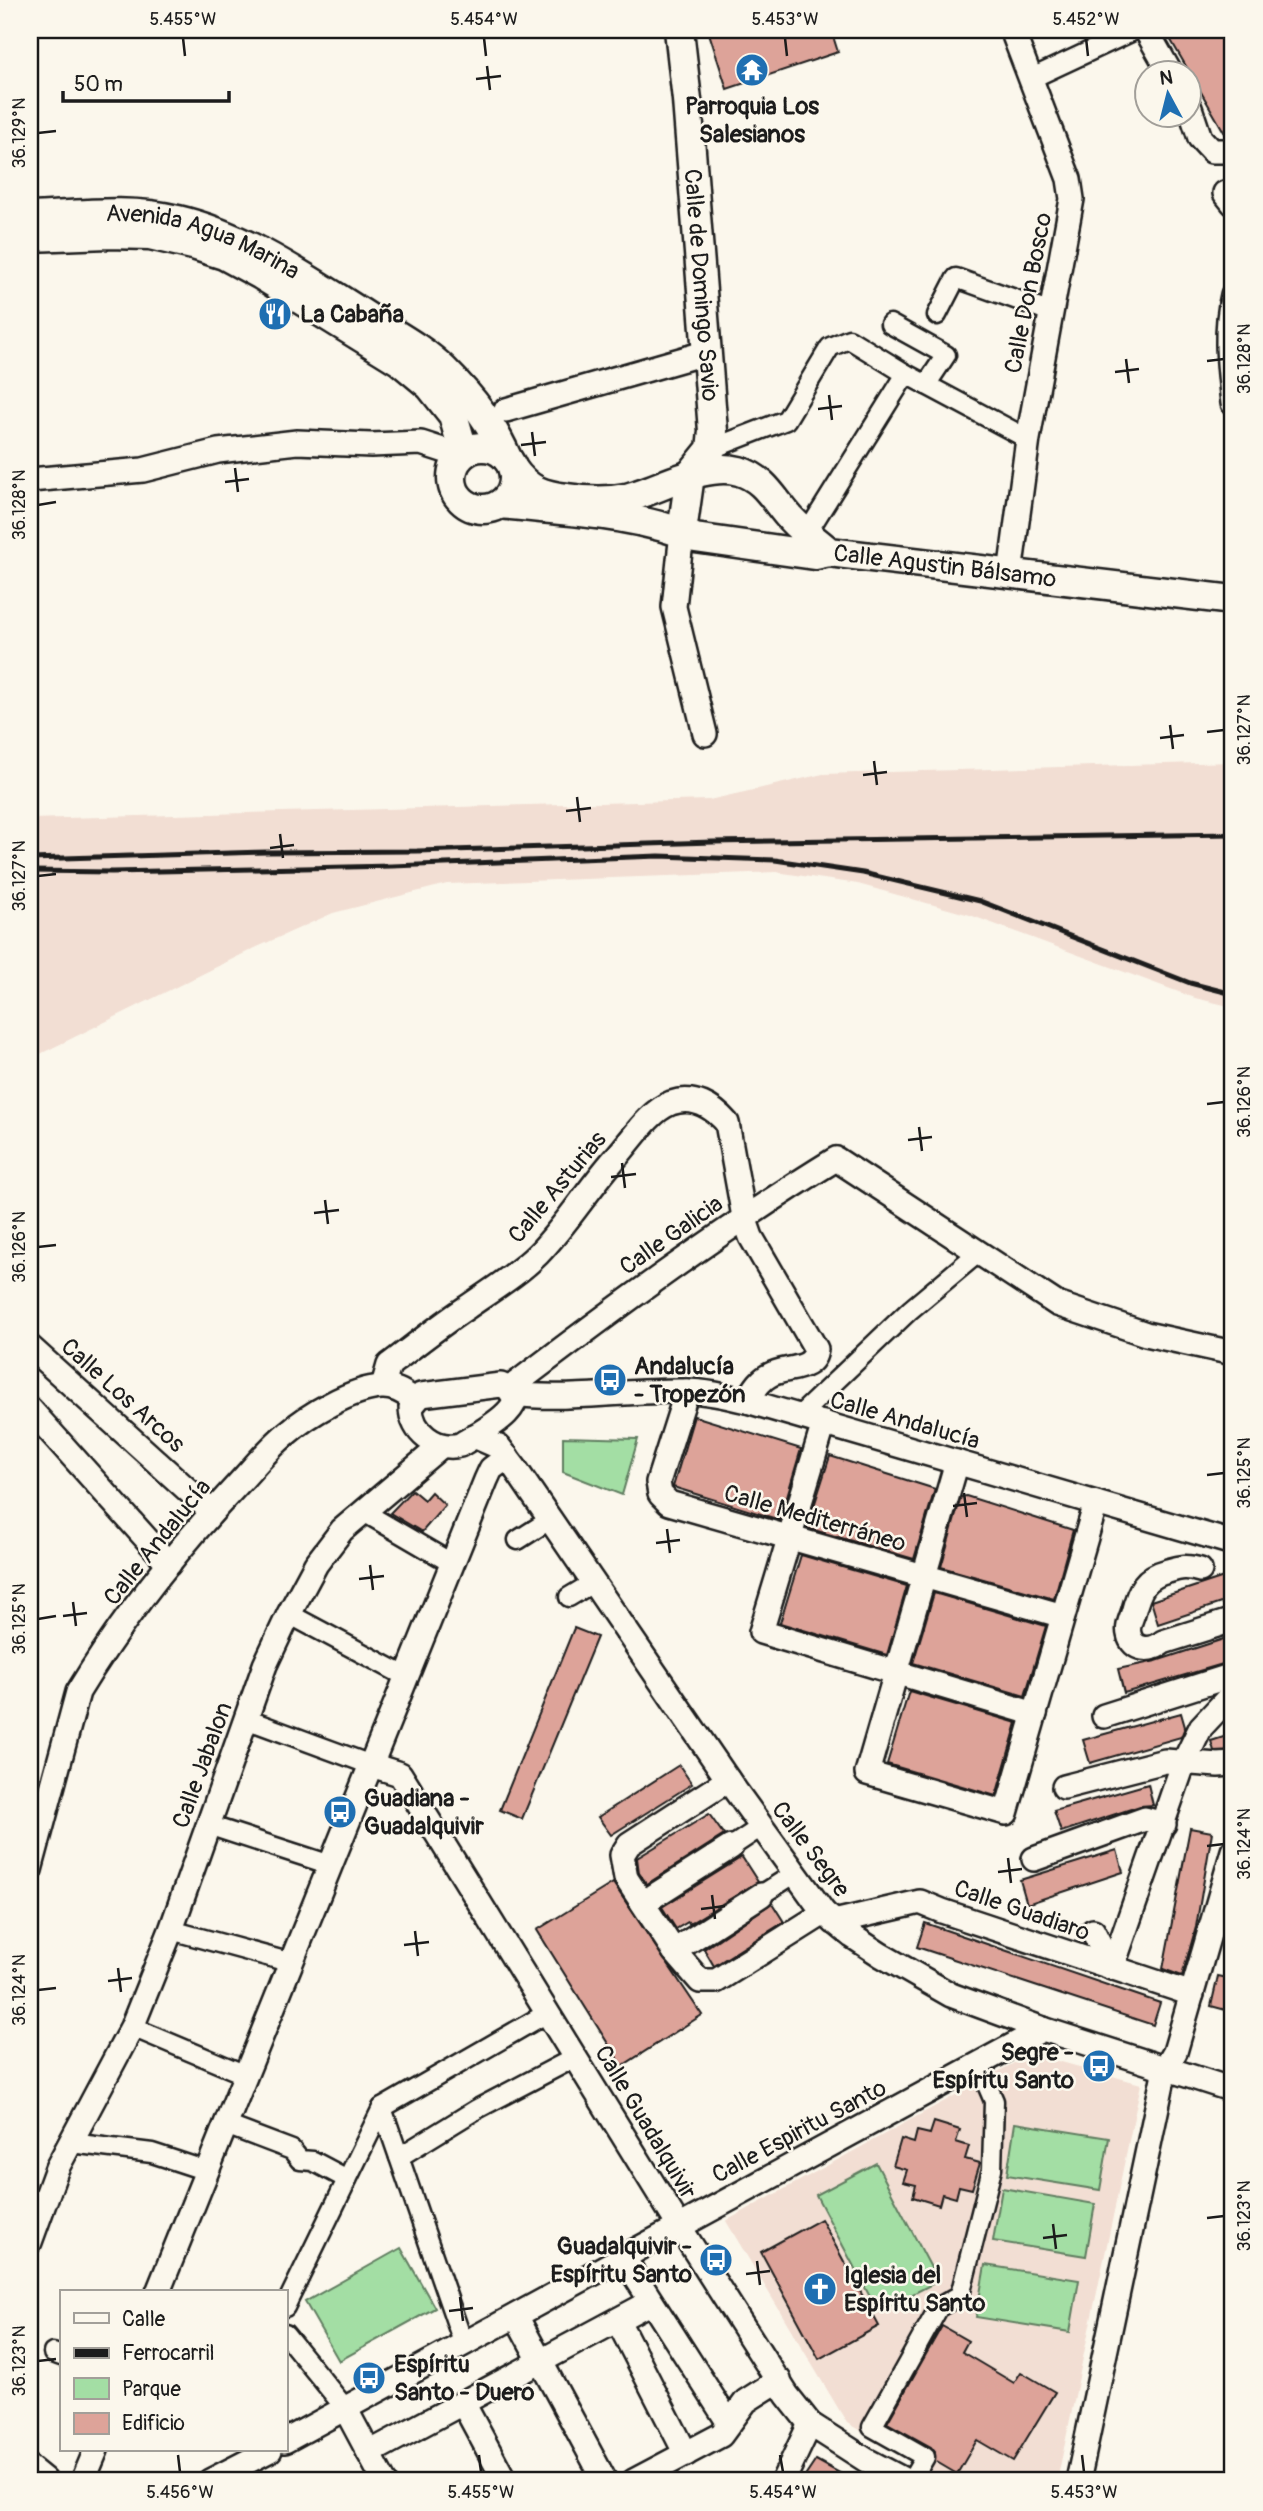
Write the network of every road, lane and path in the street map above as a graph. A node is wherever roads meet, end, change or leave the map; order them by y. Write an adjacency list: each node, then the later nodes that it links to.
1 (679, 30): 16 (street, Calle de Domingo Savio)
2 (1012, 30): 7 (street, Calle Don Bosco)
3 (1135, 30): 5 (street)
4 (1146, 30): 6 (street)
5 (1111, 35): 7 (street)
6 (1163, 60)
7 (1030, 79): 13 (street, Calle Don Bosco)
8 (1197, 130): 9 (street)
9 (1233, 151)
10 (30, 218): 20 (street, Avenida Agua Marina)
11 (30, 237): 23 (street, Avenida Agua Marina)
12 (1233, 295): 19 (street)
13 (1051, 312): 14 (street); 21 (street, Calle Don Bosco)
14 (937, 316)
15 (890, 324): 18 (street)
16 (708, 352): 20 (street); 22 (street, Calle de Domingo Savio)
17 (906, 374): 18 (street); 22 (street); 30 (street)
18 (926, 385): 21 (street)
19 (1233, 403)
20 (496, 413): 24 (street, Avenida Agua Marina)
21 (1028, 439): 33 (street, Calle Don Bosco)
22 (711, 449): 25 (street)
23 (462, 454): 24 (street); 26 (street); 27 (street)
24 (511, 465): 25 (street, Avenida Agua Marina); 27 (street)
25 (690, 475): 28 (street, Calle Agustin Bálsamo); 29 (street)
26 (30, 480)
27 (500, 503): 29 (street)
28 (777, 503): 30 (street, Calle Agustin Bálsamo); 31 (street)
29 (682, 532): 31 (street); 35 (street)
30 (807, 533): 32 (street, Calle Agustin Bálsamo)
31 (772, 548): 32 (street)
32 (829, 552): 33 (street, Calle Agustin Bálsamo)
33 (1010, 574): 34 (street, Calle Agustin Bálsamo)
34 (1233, 600)
35 (705, 734)
36 (744, 1217): 37 (street, Calle Galicia); 40 (street, Calle Galicia); 41 (street, Calle Asturias); 45 (street)
37 (978, 1253): 39 (street); 48 (street)
38 (30, 1347): 56 (street, Calle Los Arcos)
39 (1233, 1353)
40 (542, 1363): 43 (street); 46 (street, Calle Galicia)
41 (383, 1387): 44 (street); 56 (street, Calle Andalucía)
42 (687, 1391): 43 (street, Calle Andalucía); 45 (street, Calle Andalucía); 58 (street, Calle Mediterráneo)
43 (550, 1397): 46 (street, Calle Andalucía)
44 (415, 1400): 46 (street); 51 (street)
45 (747, 1401): 48 (street, Calle Andalucía)
46 (507, 1404): 50 (street); 52 (street)
47 (30, 1409): 61 (street)
48 (799, 1416): 49 (street, Calle Andalucía)
49 (824, 1423): 53 (street, Calle Andalucía); 58 (street)
50 (474, 1436): 51 (street); 52 (street)
51 (442, 1446): 55 (street, Calle Jabalon)
52 (503, 1452): 57 (street, Calle Segre); 62 (street)
53 (957, 1462): 54 (street, Calle Andalucía); 64 (street)
54 (1096, 1503): 60 (street, Calle Andalucía); 68 (street)
55 (362, 1511): 62 (street); 67 (street, Calle Jabalon)
56 (212, 1512): 61 (street, Calle Andalucía)
57 (551, 1518): 59 (street); 65 (street, Calle Segre)
58 (789, 1538): 64 (street, Calle Mediterráneo); 70 (street)
59 (518, 1540)
60 (1233, 1543)
61 (169, 1564): 89 (street, Calle Andalucía)
62 (453, 1564): 72 (street)
63 (1200, 1570): 69 (street)
64 (924, 1577): 68 (street, Calle Mediterráneo); 70 (street)
65 (594, 1582): 66 (street); 80 (street, Calle Segre)
66 (569, 1597)
67 (289, 1614): 72 (street); 76 (street, Calle Jabalon)
68 (1063, 1616): 74 (street)
69 (1233, 1620)
70 (896, 1672): 74 (street); 74 (street)
71 (1233, 1675): 75 (street)
72 (407, 1677): 79 (street)
73 (1233, 1693): 77 (street)
74 (1035, 1714)
75 (1104, 1716)
76 (246, 1719): 79 (street); 83 (street, Calle Jabalon)
77 (1184, 1762): 78 (street); 81 (street); 82 (street)
78 (1233, 1764)
79 (371, 1765): 88 (street); 100 (street, Calle Guadalquivir)
80 (728, 1780): 84 (street, Calle Segre); 92 (street, Calle Guadiaro)
81 (1065, 1787)
82 (1164, 1824): 87 (street); 98 (street)
83 (208, 1825): 88 (street); 94 (street, Calle Jabalon)
84 (761, 1827): 85 (street); 90 (street, Calle Segre)
85 (731, 1847): 92 (street)
86 (1233, 1851): 99 (street)
87 (1034, 1859)
88 (331, 1865): 97 (street)
89 (30, 1870)
90 (794, 1874): 91 (street); 93 (street, Calle Segre)
91 (761, 1895): 96 (street)
92 (643, 1903): 96 (street, Calle Guadiaro)
93 (829, 1917): 96 (street, Calle Guadiaro); 98 (street, Calle Guadiaro); 102 (street, Calle Segre)
94 (171, 1930): 97 (street); 101 (street, Calle Jabalon)
95 (1093, 1931): 98 (street)
96 (674, 1951)
97 (292, 1963): 106 (street)
98 (1112, 1968): 99 (street, Calle Guadiaro)
99 (1192, 1994): 105 (street)
100 (549, 2012): 103 (street, Calle Guadalquivir); 108 (street)
101 (132, 2027): 106 (street); 110 (street, Calle Jabalon)
102 (1043, 2029): 104 (street, Calle Espiritu Santo); 105 (street, Calle Segre)
103 (576, 2057): 111 (street); 116 (street, Calle Guadalquivir)
104 (978, 2064): 116 (street, Calle Espiritu Santo); 146 (street)
105 (1166, 2069): 107 (street, Calle Segre); 147 (street)
106 (246, 2075): 109 (street)
107 (1233, 2090)
108 (382, 2108): 111 (street); 114 (street)
109 (226, 2125): 113 (street); 114 (street)
110 (71, 2143): 112 (street, Calle Jabalon); 113 (street)
111 (399, 2157): 125 (street)
112 (57, 2168): 115 (street); 117 (street)
113 (207, 2171): 119 (street)
114 (348, 2179): 121 (street)
115 (30, 2190)
116 (679, 2226): 118 (street, Calle Espiritu Santo); 127 (street, Calle Guadalquivir)
117 (30, 2242)
118 (623, 2257): 120 (street); 122 (street, Calle Espiritu Santo)
119 (159, 2290)
120 (652, 2302): 123 (street); 130 (street)
121 (287, 2303)
122 (516, 2316): 125 (street, Calle Espiritu Santo); 126 (street)
123 (618, 2320): 126 (street); 137 (street)
124 (287, 2336): 129 (street)
125 (464, 2345): 129 (street, Calle Espiritu Santo)
126 (540, 2362): 128 (street); 143 (street)
127 (779, 2380): 130 (street); 131 (street, Calle Guadalquivir)
128 (463, 2403): 135 (street); 142 (street)
129 (345, 2408): 132 (street, Calle Espiritu Santo); 135 (street)
130 (729, 2423): 137 (street)
131 (810, 2424): 145 (street); 146 (street, Calle Guadalquivir)
132 (287, 2440)
133 (95, 2452): 140 (street)
134 (266, 2452): 141 (street)
135 (369, 2454): 138 (street)
136 (30, 2465): 139 (street)
137 (677, 2466): 144 (street)
138 (377, 2479)
139 (45, 2481)
140 (83, 2481)
141 (209, 2481)
142 (505, 2481)
143 (605, 2481)
144 (635, 2481)
145 (783, 2481)
146 (908, 2481)
147 (1078, 2481)

